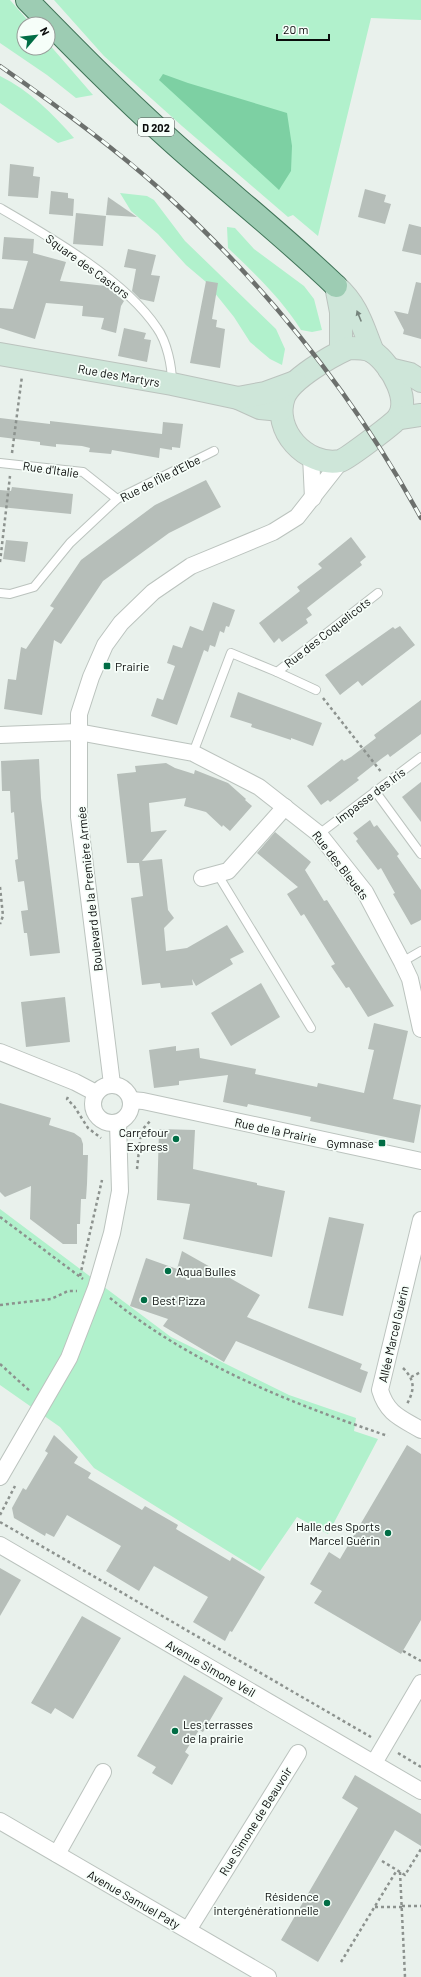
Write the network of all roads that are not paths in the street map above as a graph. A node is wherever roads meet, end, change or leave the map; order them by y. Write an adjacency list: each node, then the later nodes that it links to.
1 (27, 0): 3 (main road, D 202)
2 (0, 208): 10 (lane, Square des Castors)
3 (336, 286): 4 (main road); 5 (main road, D 202, one-way to 3)
4 (341, 351): 5 (main road); 9 (main road)
5 (373, 352): 7 (main road)
6 (0, 354): 10 (main road, Rue des Martyrs)
7 (389, 369): 8 (main road); 14 (main road)
8 (421, 381)
9 (295, 382): 11 (main road, Rue des Martyrs); 12 (main road)
10 (172, 384): 11 (main road, Rue des Martyrs)
11 (238, 398): 12 (main road, Rue des Martyrs)
12 (281, 410): 16 (main road)
13 (421, 415): 14 (main road)
14 (400, 418): 17 (main road)
15 (214, 451): 20 (lane, Rue de l'Île d'Elbe)
16 (311, 456): 17 (main road); 19 (street)
17 (341, 461): 19 (street, Boulevard de la Première Armée)
18 (0, 462): 20 (lane, Rue d'Italie)
19 (313, 498): 25 (street, Boulevard de la Première Armée)
20 (117, 499): 21 (lane, Rue de l'Île d'Elbe)
21 (0, 593)
22 (378, 593): 23 (lane, Rue des Coquelicots)
23 (277, 672): 24 (lane, Rue des Coquelicots); 27 (lane, Rue des Coquelicots)
24 (316, 690)
25 (78, 732): 26 (street, Rue des Bleuets); 27 (street, Rue des Bleuets); 40 (street, Boulevard de la Première Armée)
26 (0, 736)
27 (193, 753): 30 (street, Rue des Bleuets)
28 (421, 756): 29 (lane, Impasse des Iris)
29 (374, 791): 31 (lane, Impasse des Iris); 32 (lane)
30 (285, 807): 31 (street, Rue des Bleuets); 33 (street)
31 (319, 834): 36 (street, Rue des Bleuets)
32 (421, 854)
33 (218, 875): 34 (street); 37 (lane)
34 (202, 878)
35 (421, 951): 36 (lane)
36 (402, 962): 38 (street, Rue des Bleuets)
37 (311, 1028)
38 (421, 1029)
39 (0, 1052): 41 (street)
40 (112, 1084): 41 (street); 42 (street)
41 (96, 1093): 43 (street)
42 (131, 1100): 43 (street); 44 (street, Rue de la Prairie)
43 (118, 1122): 47 (street)
44 (421, 1161)
45 (421, 1220): 46 (street, Allée Marcel Guérin)
46 (421, 1430)
47 (0, 1476)
48 (0, 1545): 51 (street, Avenue Simone Veil)
49 (421, 1683): 51 (street)
50 (298, 1752): 56 (street, Rue Simone de Beauvoir)
51 (374, 1763): 53 (street, Avenue Simone Veil)
52 (103, 1772): 55 (street)
53 (421, 1791)
54 (0, 1821): 55 (street, Avenue Samuel Paty)
55 (57, 1854): 56 (street, Avenue Samuel Paty)
56 (188, 1930): 57 (street, Avenue Samuel Paty)
57 (268, 1977)

